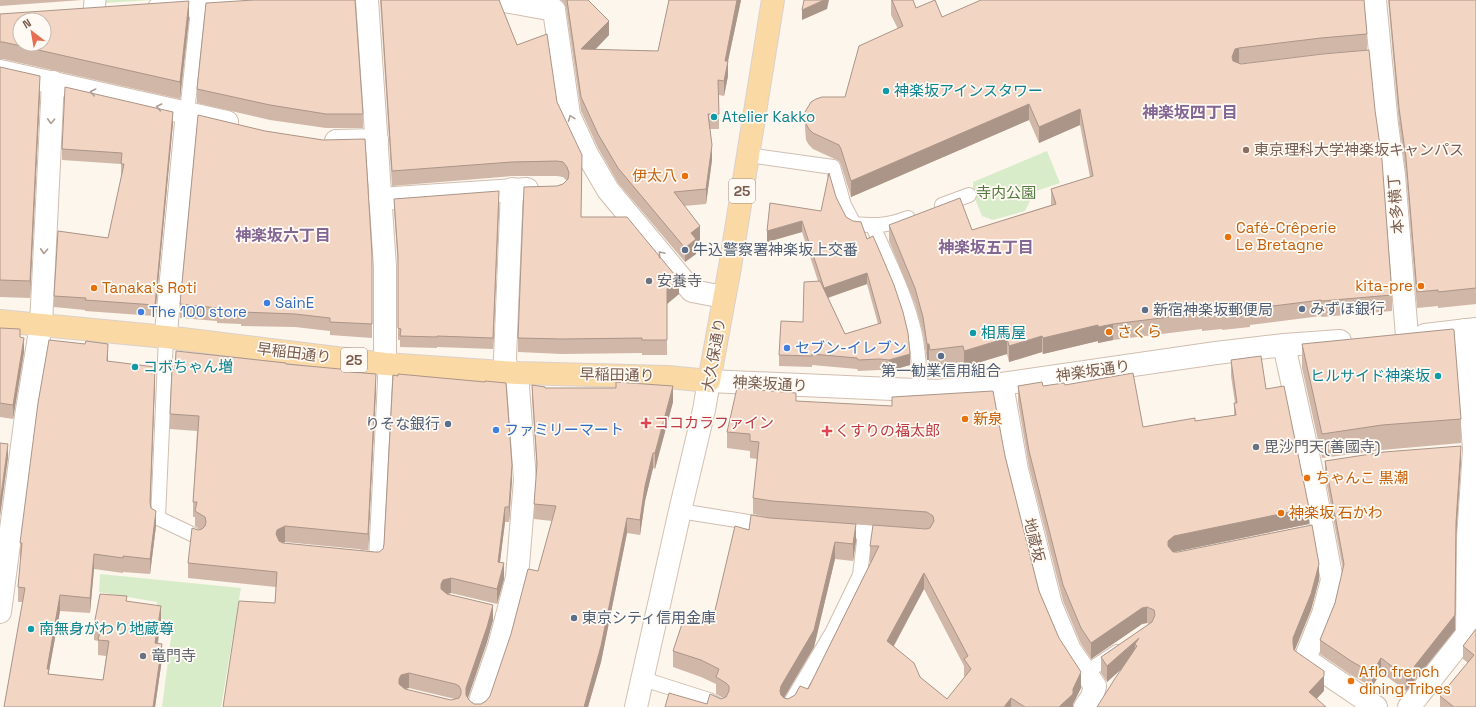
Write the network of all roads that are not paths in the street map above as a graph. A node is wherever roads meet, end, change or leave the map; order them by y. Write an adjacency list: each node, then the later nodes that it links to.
1 (270, 0): 6 (street)
2 (367, 0): 17 (street)
3 (499, 0): 7 (street)
4 (773, 0): 18 (main road, 大久保通り / 25)
5 (1375, 0): 29 (street, 本多横丁)
6 (198, 3): 9 (street); 14 (lane)
7 (560, 5): 24 (street, one-way to 7)
8 (95, 6): 10 (street); 11 (street)
9 (139, 9)
10 (116, 11)
11 (71, 14)
12 (0, 71): 13 (street)
13 (53, 82): 14 (street, one-way to 13); 26 (street, one-way to 26)
14 (187, 113): 15 (street); 28 (street)
15 (246, 127)
16 (318, 140): 17 (street)
17 (376, 140): 22 (street)
18 (748, 155): 23 (lane); 24 (main road, 大久保通り / 25)
19 (549, 188): 20 (street)
20 (512, 189): 22 (street); 34 (street)
21 (969, 195): 23 (lane)
22 (380, 199): 33 (street)
23 (873, 226): 37 (lane)
24 (724, 297): 35 (main road, 大久保通り / 25)
25 (0, 321): 26 (main road, 早稲田通り / 25)
26 (41, 325): 28 (main road, 早稲田通り / 25); 45 (street)
27 (1470, 330): 29 (street); 47 (street)
28 (166, 336): 33 (main road, 早稲田通り / 25); 43 (lane)
29 (1407, 336): 30 (street)
30 (1384, 338)
31 (1361, 340): 32 (street, 神楽坂通り)
32 (1284, 345): 36 (street, 神楽坂通り); 56 (street)
33 (385, 364): 34 (main road, 早稲田通り / 25); 44 (lane)
34 (511, 372): 35 (main road, 早稲田通り / 25); 51 (street)
35 (709, 381): 37 (street, 神楽坂通り); 38 (street, 大久保通り)
36 (1002, 384): 37 (street, 神楽坂通り); 50 (street, 地蔵坂)
37 (921, 390)
38 (680, 511): 39 (lane); 49 (street, 大久保通り)
39 (778, 526)
40 (825, 530): 41 (lane)
41 (865, 533): 42 (lane); 54 (lane)
42 (903, 535)
43 (198, 537)
44 (353, 556)
45 (3, 571): 46 (street)
46 (0, 612)
47 (1471, 630): 57 (street)
48 (1128, 644): 50 (lane)
49 (643, 679): 52 (street, 大久保通り); 53 (lane)
50 (1090, 679): 55 (street)
51 (478, 707)
52 (636, 707)
53 (721, 707)
54 (788, 707)
55 (1085, 707)
56 (1376, 707)
57 (1409, 707)

